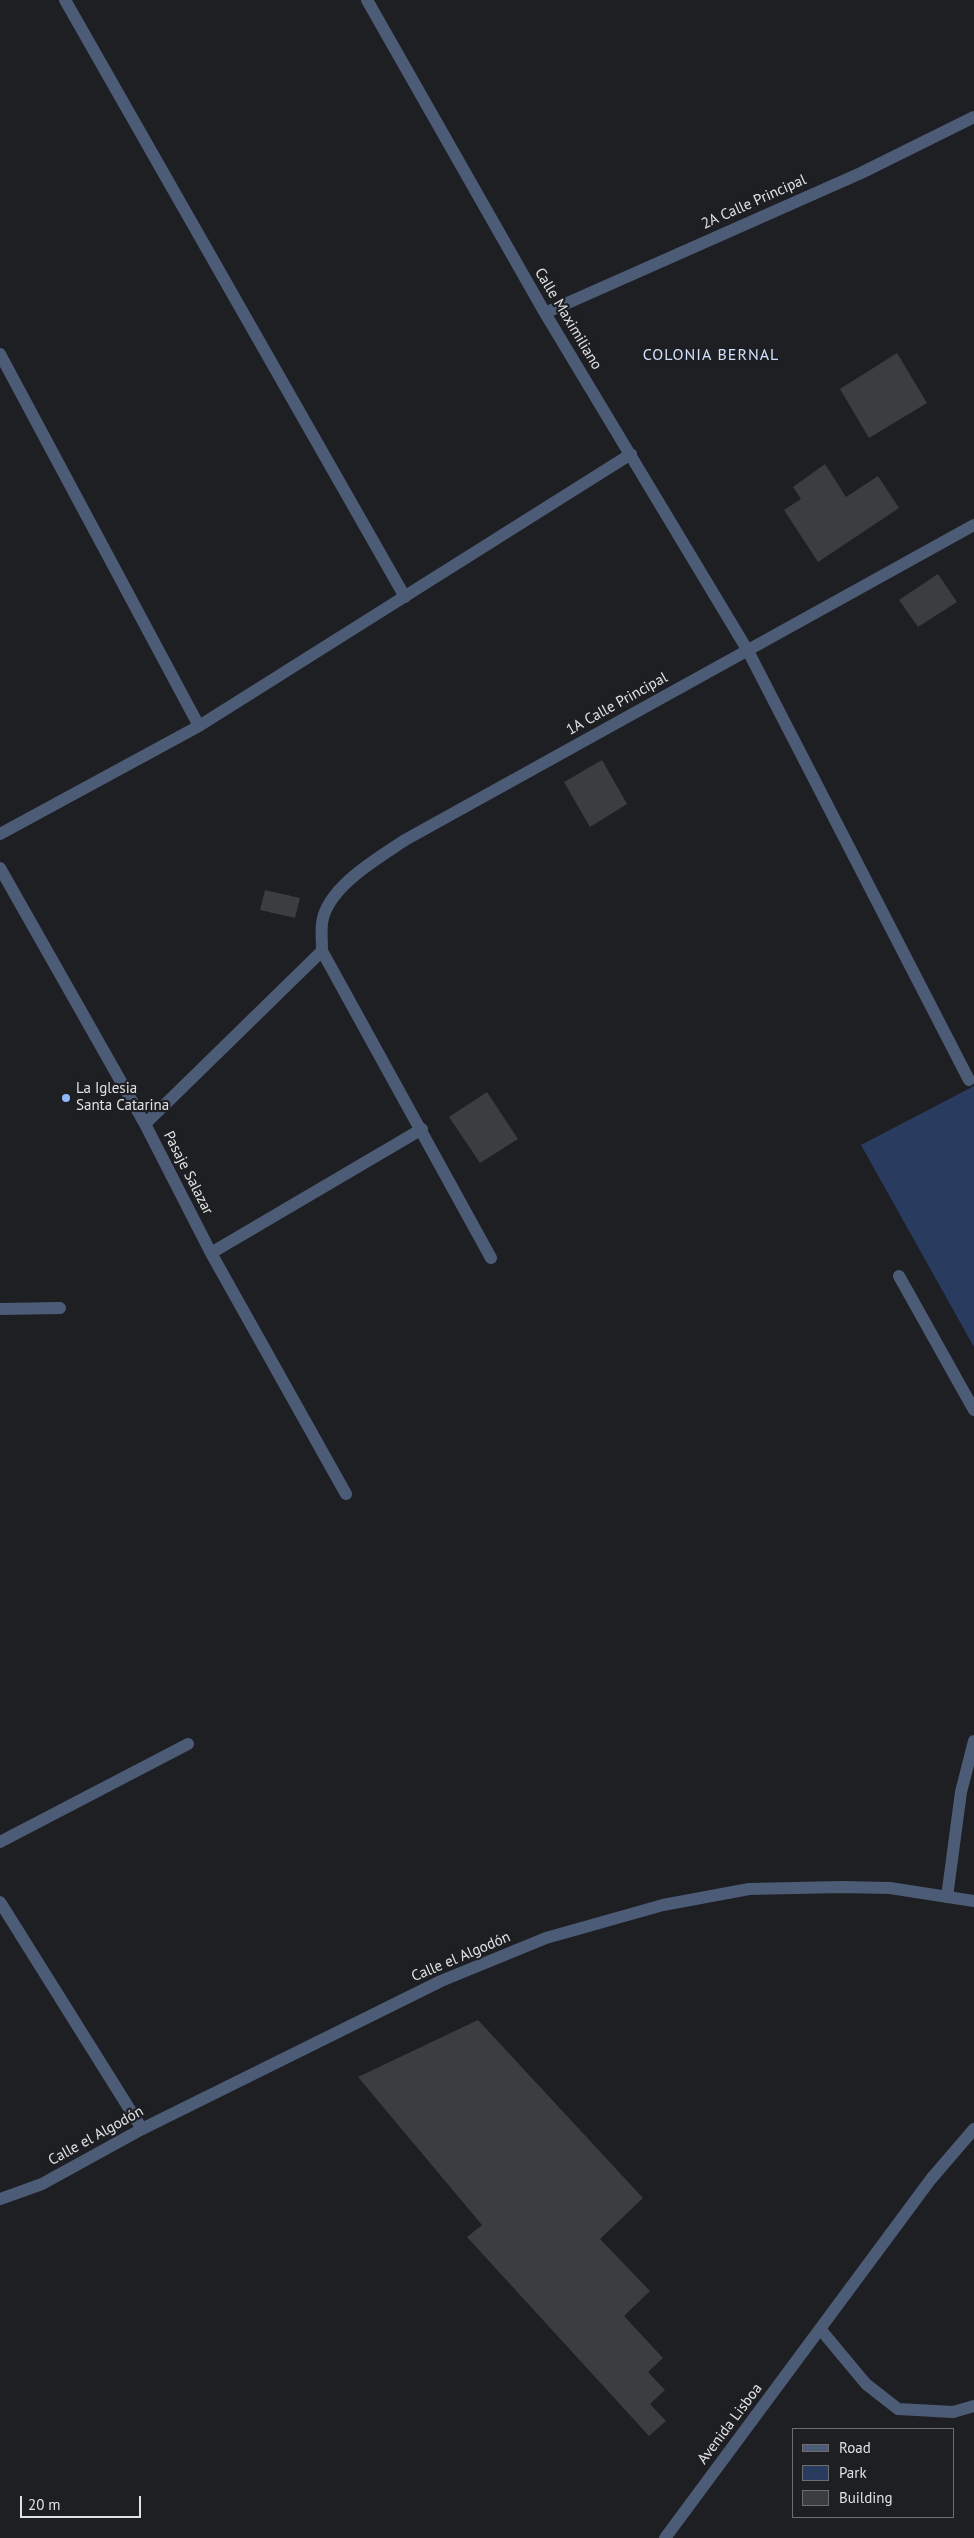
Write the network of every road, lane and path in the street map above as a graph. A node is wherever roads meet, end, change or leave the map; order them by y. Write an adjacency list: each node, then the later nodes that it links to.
1 (65, 0): 8 (street)
2 (367, 0): 4 (street, Calle Maximiliano)
3 (974, 117): 4 (street, 2A Calle Principal)
4 (545, 313): 6 (street, Calle Maximiliano)
5 (0, 354): 10 (street)
6 (631, 454): 8 (street); 9 (street, Calle Maximiliano)
7 (974, 526): 9 (street, 1A Calle Principal)
8 (405, 597): 10 (street)
9 (748, 651): 13 (street, 1A Calle Principal); 14 (street, Calle Maximiliano)
10 (199, 726): 11 (street)
11 (0, 834)
12 (0, 868): 15 (street, Pasaje Salazar)
13 (322, 950): 15 (street); 16 (street)
14 (969, 1080)
15 (145, 1124): 17 (street, Pasaje Salazar)
16 (422, 1129): 17 (street); 18 (street)
17 (211, 1253): 23 (street, Pasaje Salazar)
18 (491, 1258)
19 (899, 1276): 22 (street)
20 (60, 1308): 21 (street)
21 (0, 1309)
22 (974, 1410)
23 (346, 1494)
24 (974, 1741): 27 (street)
25 (188, 1744): 26 (street)
26 (0, 1842)
27 (947, 1897): 28 (street, Calle el Algodón); 30 (street, Calle el Algodón)
28 (974, 1901)
29 (0, 1902): 30 (street)
30 (142, 2129): 32 (street, Calle el Algodón)
31 (974, 2129): 33 (street, Avenida Lisboa)
32 (0, 2199)
33 (820, 2330): 34 (street); 35 (street, Avenida Lisboa)
34 (974, 2406)
35 (665, 2538)

